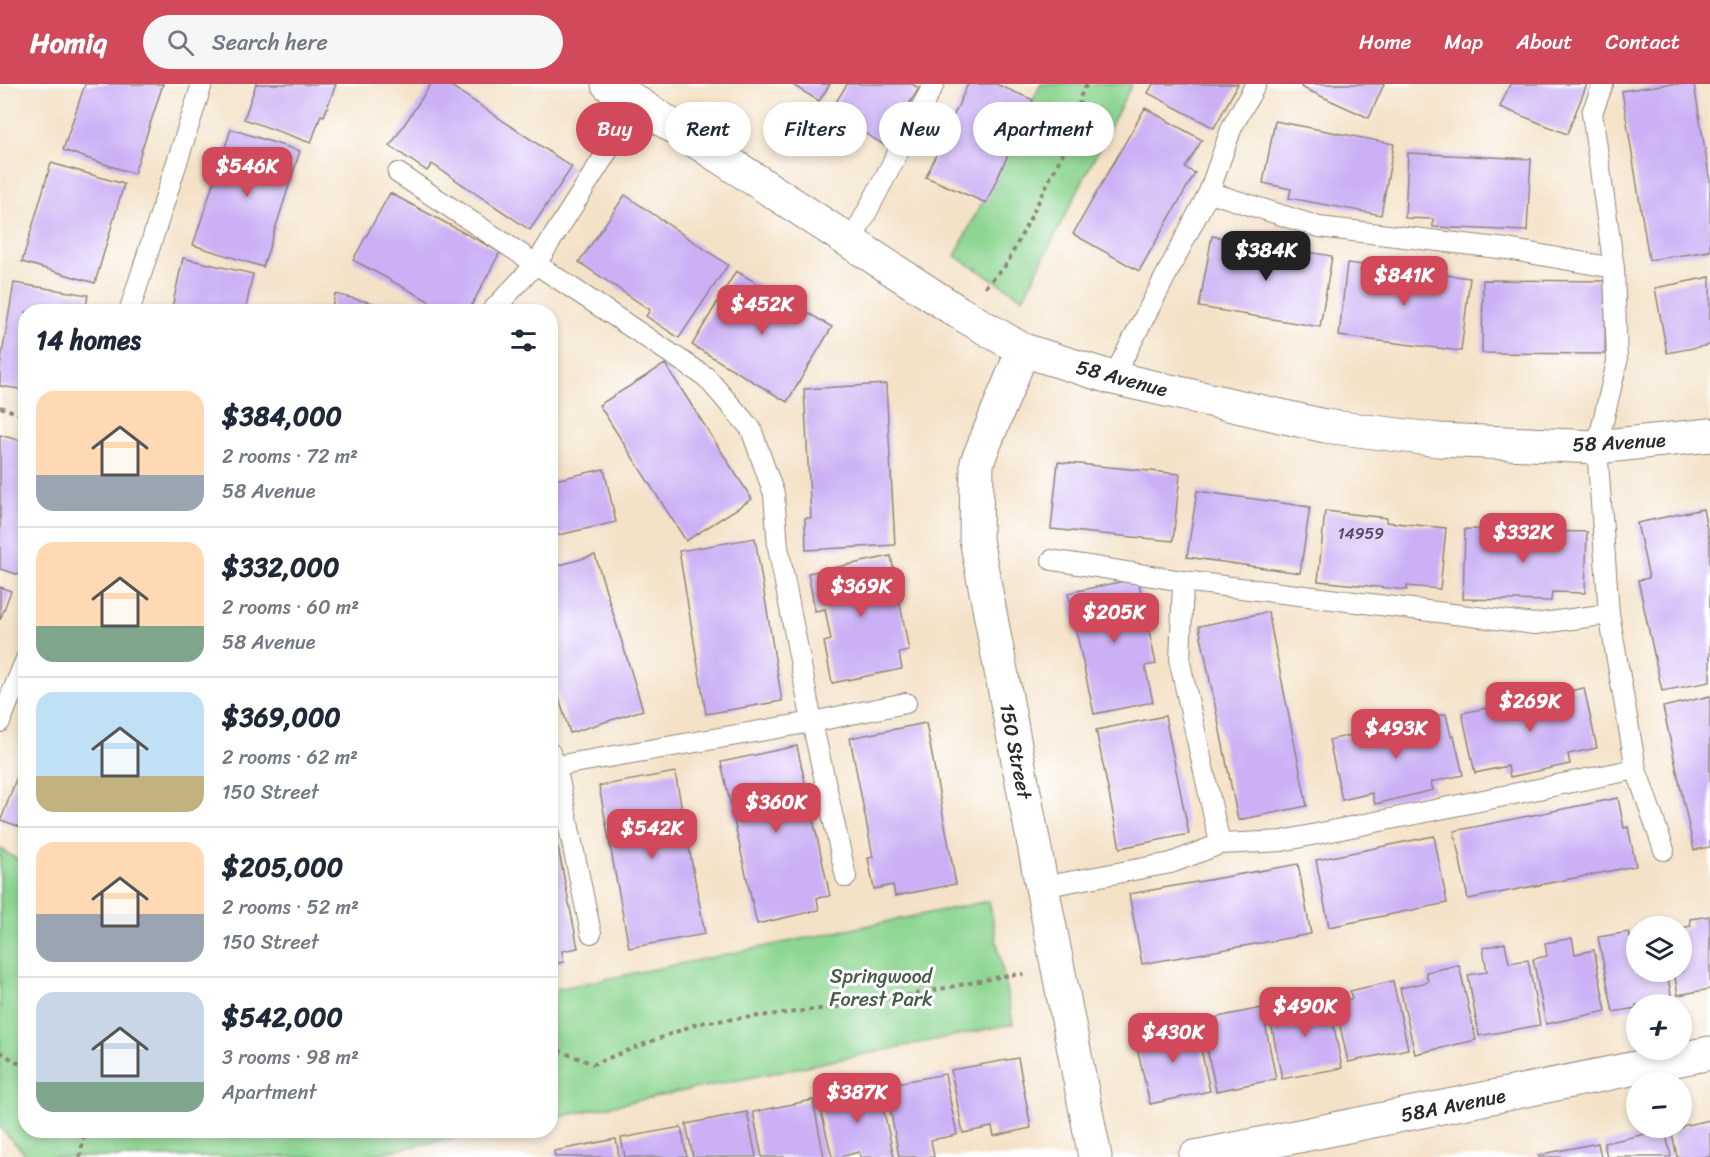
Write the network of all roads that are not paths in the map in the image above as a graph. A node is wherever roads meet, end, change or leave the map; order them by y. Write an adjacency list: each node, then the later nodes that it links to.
1 (202, 84): 14 (lane)
2 (608, 84): 6 (street, 58 Avenue)
3 (934, 84): 11 (lane)
4 (1256, 84): 10 (lane)
5 (1603, 84): 13 (lane)
6 (636, 102)
7 (653, 113): 11 (street, 58 Avenue)
8 (604, 156): 12 (lane)
9 (398, 173): 12 (lane)
10 (1209, 192): 13 (lane); 17 (lane)
11 (851, 242): 16 (street, 58 Avenue)
12 (536, 264): 15 (lane); 25 (lane)
13 (1614, 268): 19 (lane)
14 (132, 304)
15 (498, 304)
16 (1023, 350): 17 (street, 58 Avenue); 33 (street, 150 Street)
17 (1113, 378): 19 (street, 58 Avenue)
18 (1710, 435): 19 (street, 58 Avenue)
19 (1597, 447): 22 (lane)
20 (1052, 560): 21 (lane)
21 (1183, 581): 22 (lane); 30 (lane)
22 (1609, 614): 28 (lane)
23 (18, 679): 26 (lane)
24 (906, 703): 25 (lane)
25 (812, 722): 27 (lane); 32 (lane)
26 (0, 723)
27 (558, 759)
28 (1636, 769): 30 (lane); 31 (lane)
29 (558, 783): 34 (lane)
30 (1220, 844): 33 (lane)
31 (1664, 850)
32 (846, 877)
33 (1042, 887): 36 (street, 150 Street)
34 (591, 933)
35 (1710, 1053): 37 (street, 58A Avenue)
36 (1095, 1157)
37 (1196, 1157)

